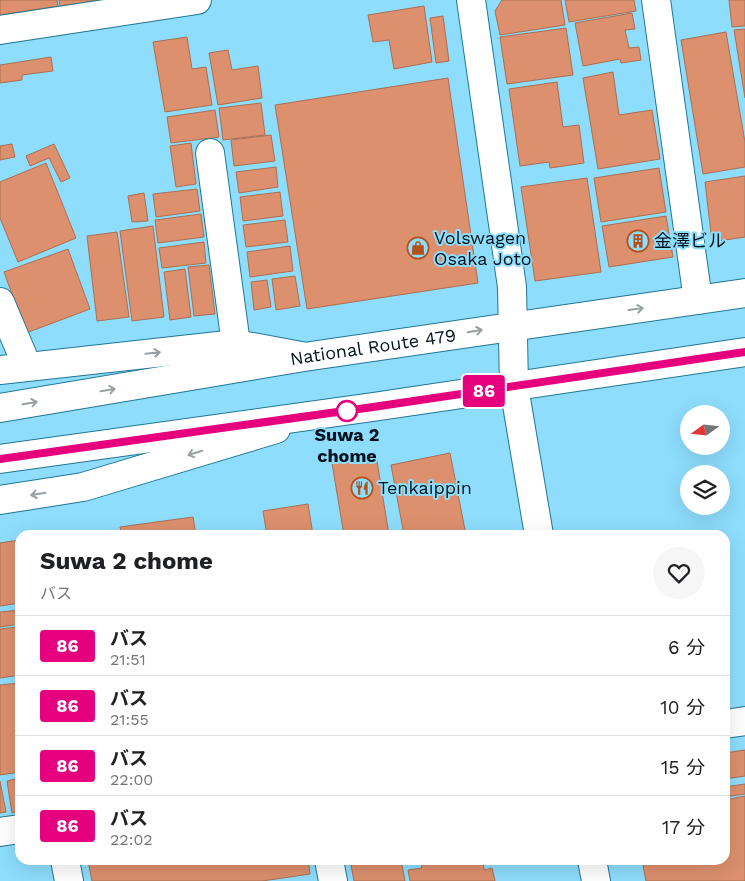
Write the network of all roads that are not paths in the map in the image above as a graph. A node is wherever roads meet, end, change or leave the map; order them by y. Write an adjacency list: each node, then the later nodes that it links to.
1 (196, 0): 4 (main road)
2 (471, 0): 10 (main road)
3 (656, 0): 8 (main road)
4 (153, 3): 5 (main road)
5 (0, 30)
6 (210, 153): 11 (main road)
7 (745, 293): 8 (main road, National Route 479)
8 (698, 300): 10 (main road, National Route 479, one-way to 8)
9 (0, 302): 14 (main road)
10 (512, 326): 13 (main road, National Route 479, one-way to 10); 16 (main road)
11 (236, 344): 13 (main road); 14 (main road, one-way to 11)
12 (745, 352): 16 (main road)
13 (304, 357): 17 (main road, National Route 479, one-way to 13)
14 (26, 366): 15 (main road)
15 (0, 370)
16 (514, 387): 18 (main road); 21 (main road)
17 (0, 408)
18 (325, 414): 19 (main road); 20 (main road, one-way to 20)
19 (0, 459)
20 (0, 500)
21 (538, 530)
22 (745, 721): 23 (main road)
23 (730, 723)
24 (15, 830): 25 (main road)
25 (0, 832)
26 (66, 865): 29 (main road)
27 (330, 865): 30 (main road)
28 (593, 865): 31 (main road)
29 (69, 881)
30 (333, 881)
31 (596, 881)

